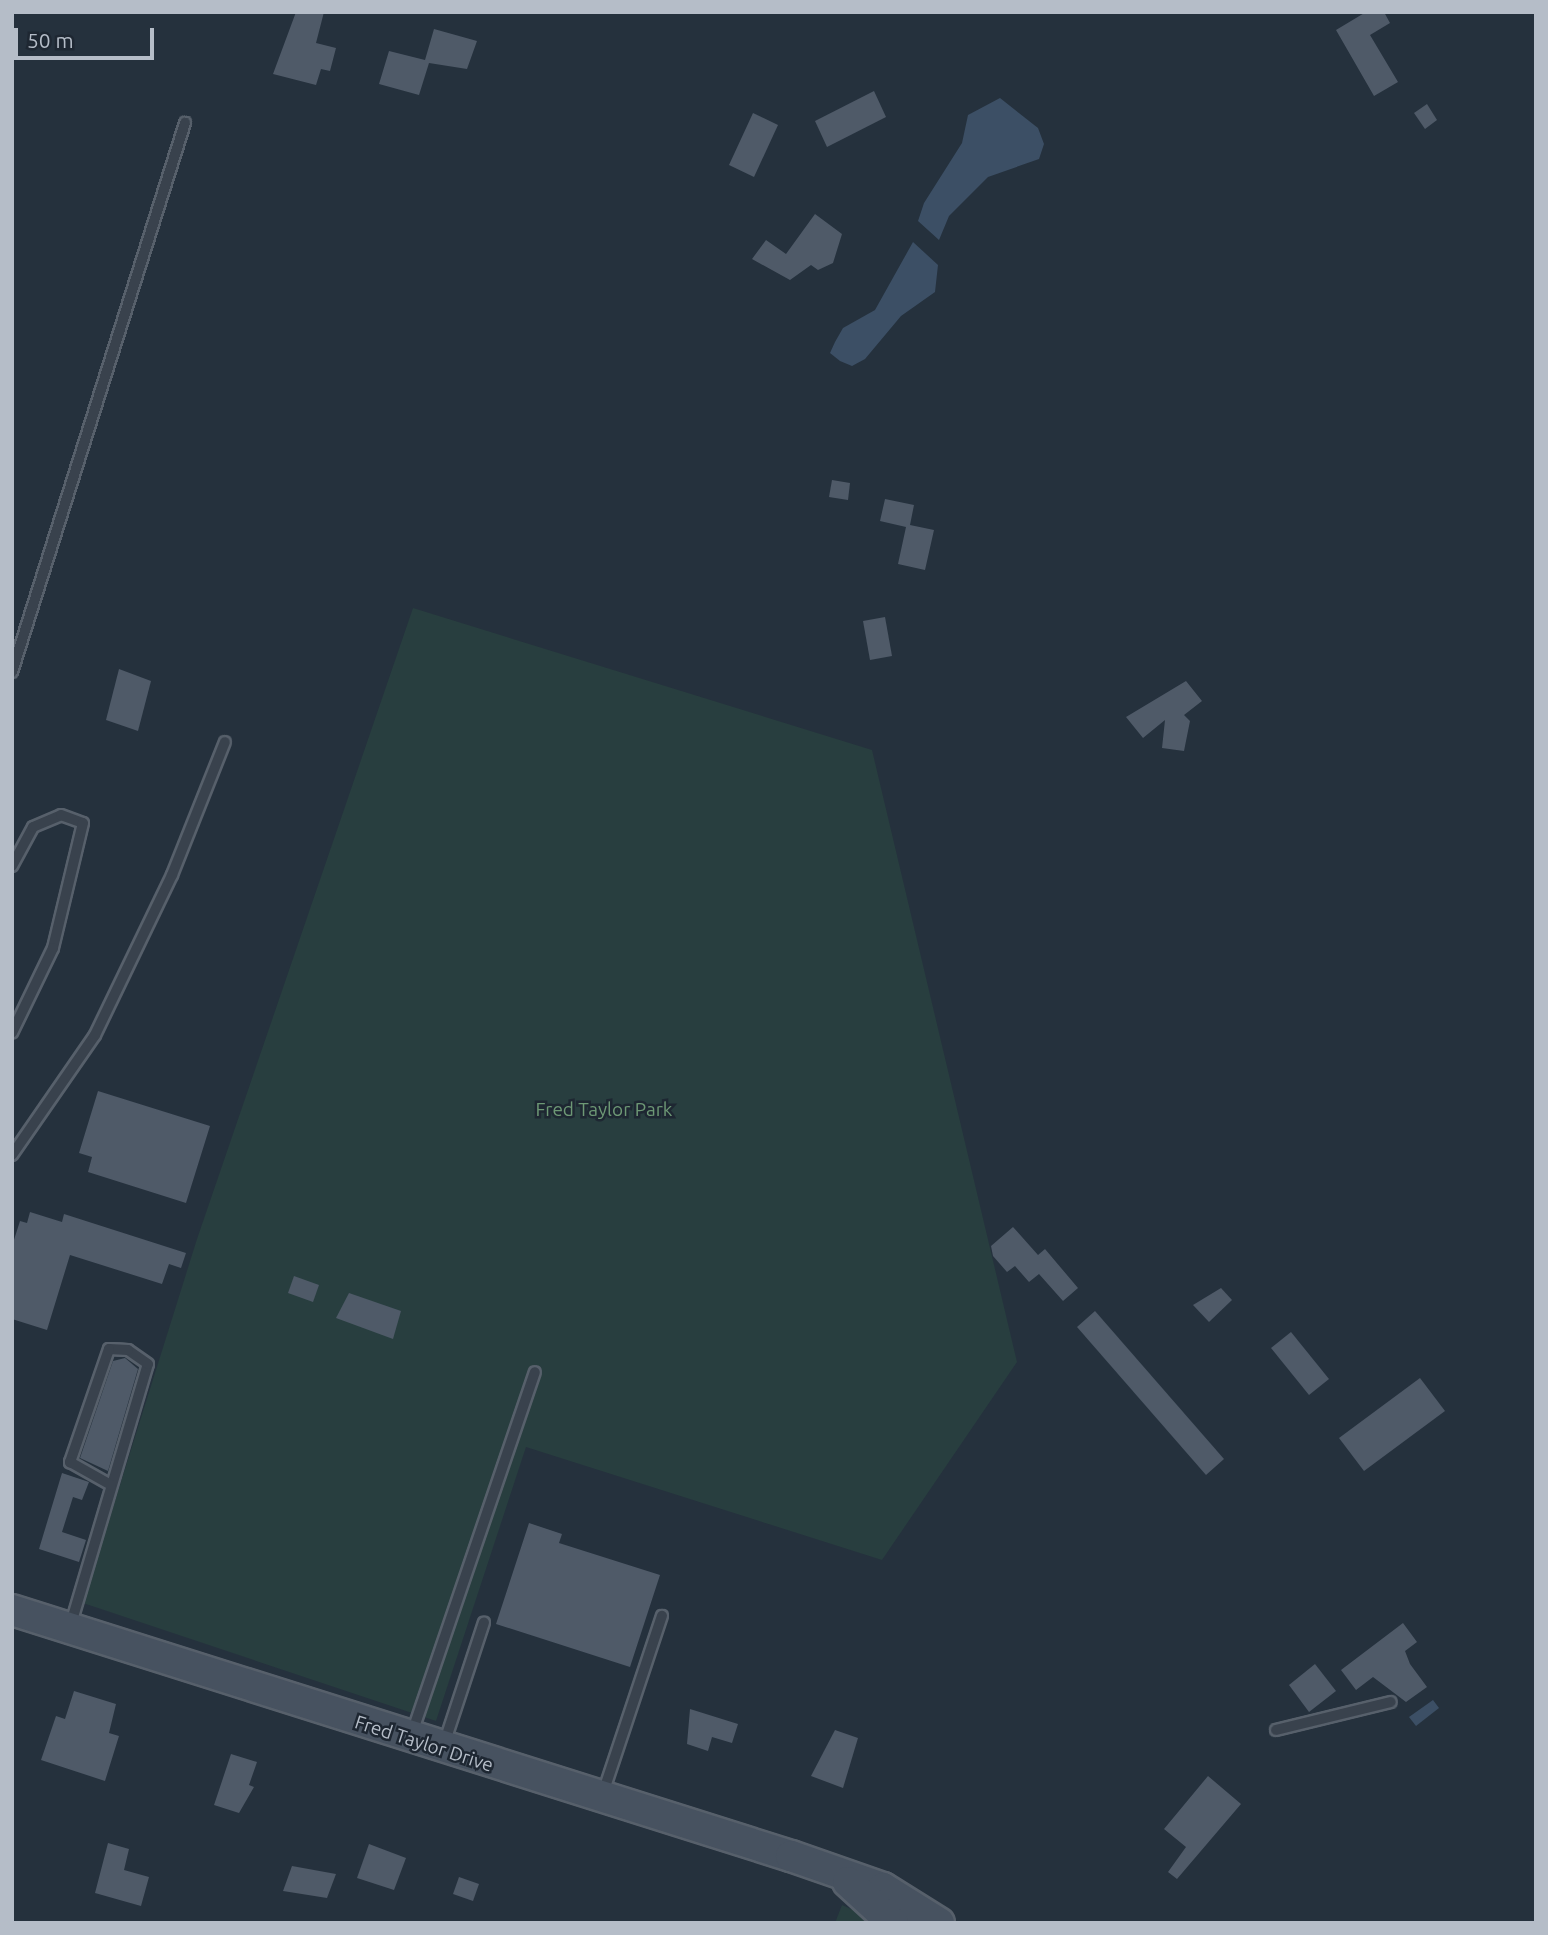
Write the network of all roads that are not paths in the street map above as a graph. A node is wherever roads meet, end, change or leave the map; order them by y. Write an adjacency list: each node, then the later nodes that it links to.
1 (186, 123): 2 (lane)
2 (12, 672)
3 (225, 742): 6 (lane)
4 (12, 866): 5 (lane)
5 (12, 1033)
6 (12, 1155)
7 (535, 1372): 15 (lane)
8 (111, 1485): 8 (lane); 12 (lane)
9 (12, 1610): 12 (main road, Fred Taylor Drive)
10 (662, 1616): 17 (lane)
11 (484, 1622): 16 (lane)
12 (70, 1629): 15 (main road, Fred Taylor Drive)
13 (1391, 1702): 14 (lane)
14 (1276, 1730)
15 (410, 1739): 16 (main road, Fred Taylor Drive)
16 (442, 1750): 17 (main road, Fred Taylor Drive)
17 (601, 1798): 18 (main road, Fred Taylor Drive)
18 (837, 1873): 19 (main road, Fred Taylor Drive); 20 (main road, Fred Taylor Drive)
19 (893, 1923)
20 (939, 1923)

